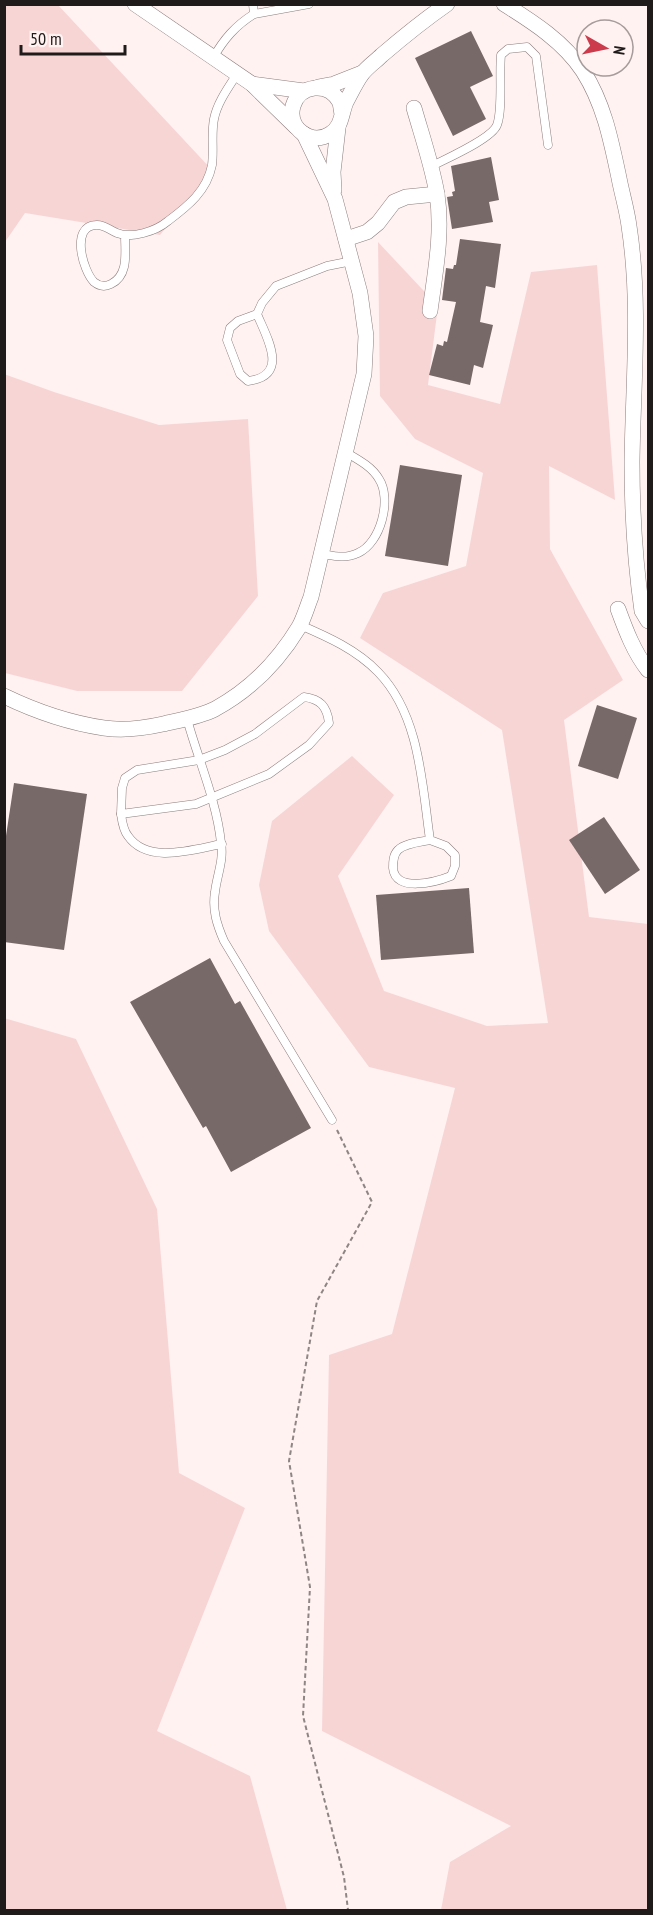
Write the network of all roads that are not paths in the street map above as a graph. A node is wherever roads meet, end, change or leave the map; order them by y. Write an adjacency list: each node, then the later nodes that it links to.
1 (135, 4): 7 (street)
2 (253, 4): 6 (lane)
3 (309, 4): 6 (lane)
4 (447, 4): 8 (street)
5 (504, 4): 27 (street)
6 (254, 14): 7 (lane)
7 (213, 58): 9 (street)
8 (362, 73): 11 (street); 13 (street)
9 (237, 74): 10 (street); 19 (lane)
10 (252, 84): 11 (street); 14 (street)
11 (311, 89): 13 (street); 14 (street)
12 (414, 108): 16 (street)
13 (340, 121): 14 (street); 18 (street)
14 (300, 131): 18 (street)
15 (548, 145): 16 (lane)
16 (430, 167): 17 (street)
17 (437, 194): 20 (street); 22 (street)
18 (335, 199): 20 (street)
19 (125, 235): 19 (lane)
20 (346, 238): 21 (street)
21 (352, 261): 23 (lane); 24 (street)
22 (430, 311)
23 (257, 314): 23 (lane)
24 (346, 453): 25 (street); 25 (lane)
25 (322, 554): 28 (street)
26 (618, 609): 29 (street)
27 (648, 621)
28 (300, 625): 31 (street); 35 (lane)
29 (648, 670)
30 (4, 696): 31 (street)
31 (187, 719): 32 (lane)
32 (199, 760): 33 (lane); 33 (lane); 34 (lane)
33 (211, 799): 34 (lane); 36 (lane)
34 (121, 814): 36 (lane)
35 (430, 840): 35 (lane)
36 (222, 844): 37 (lane)
37 (332, 1120)

